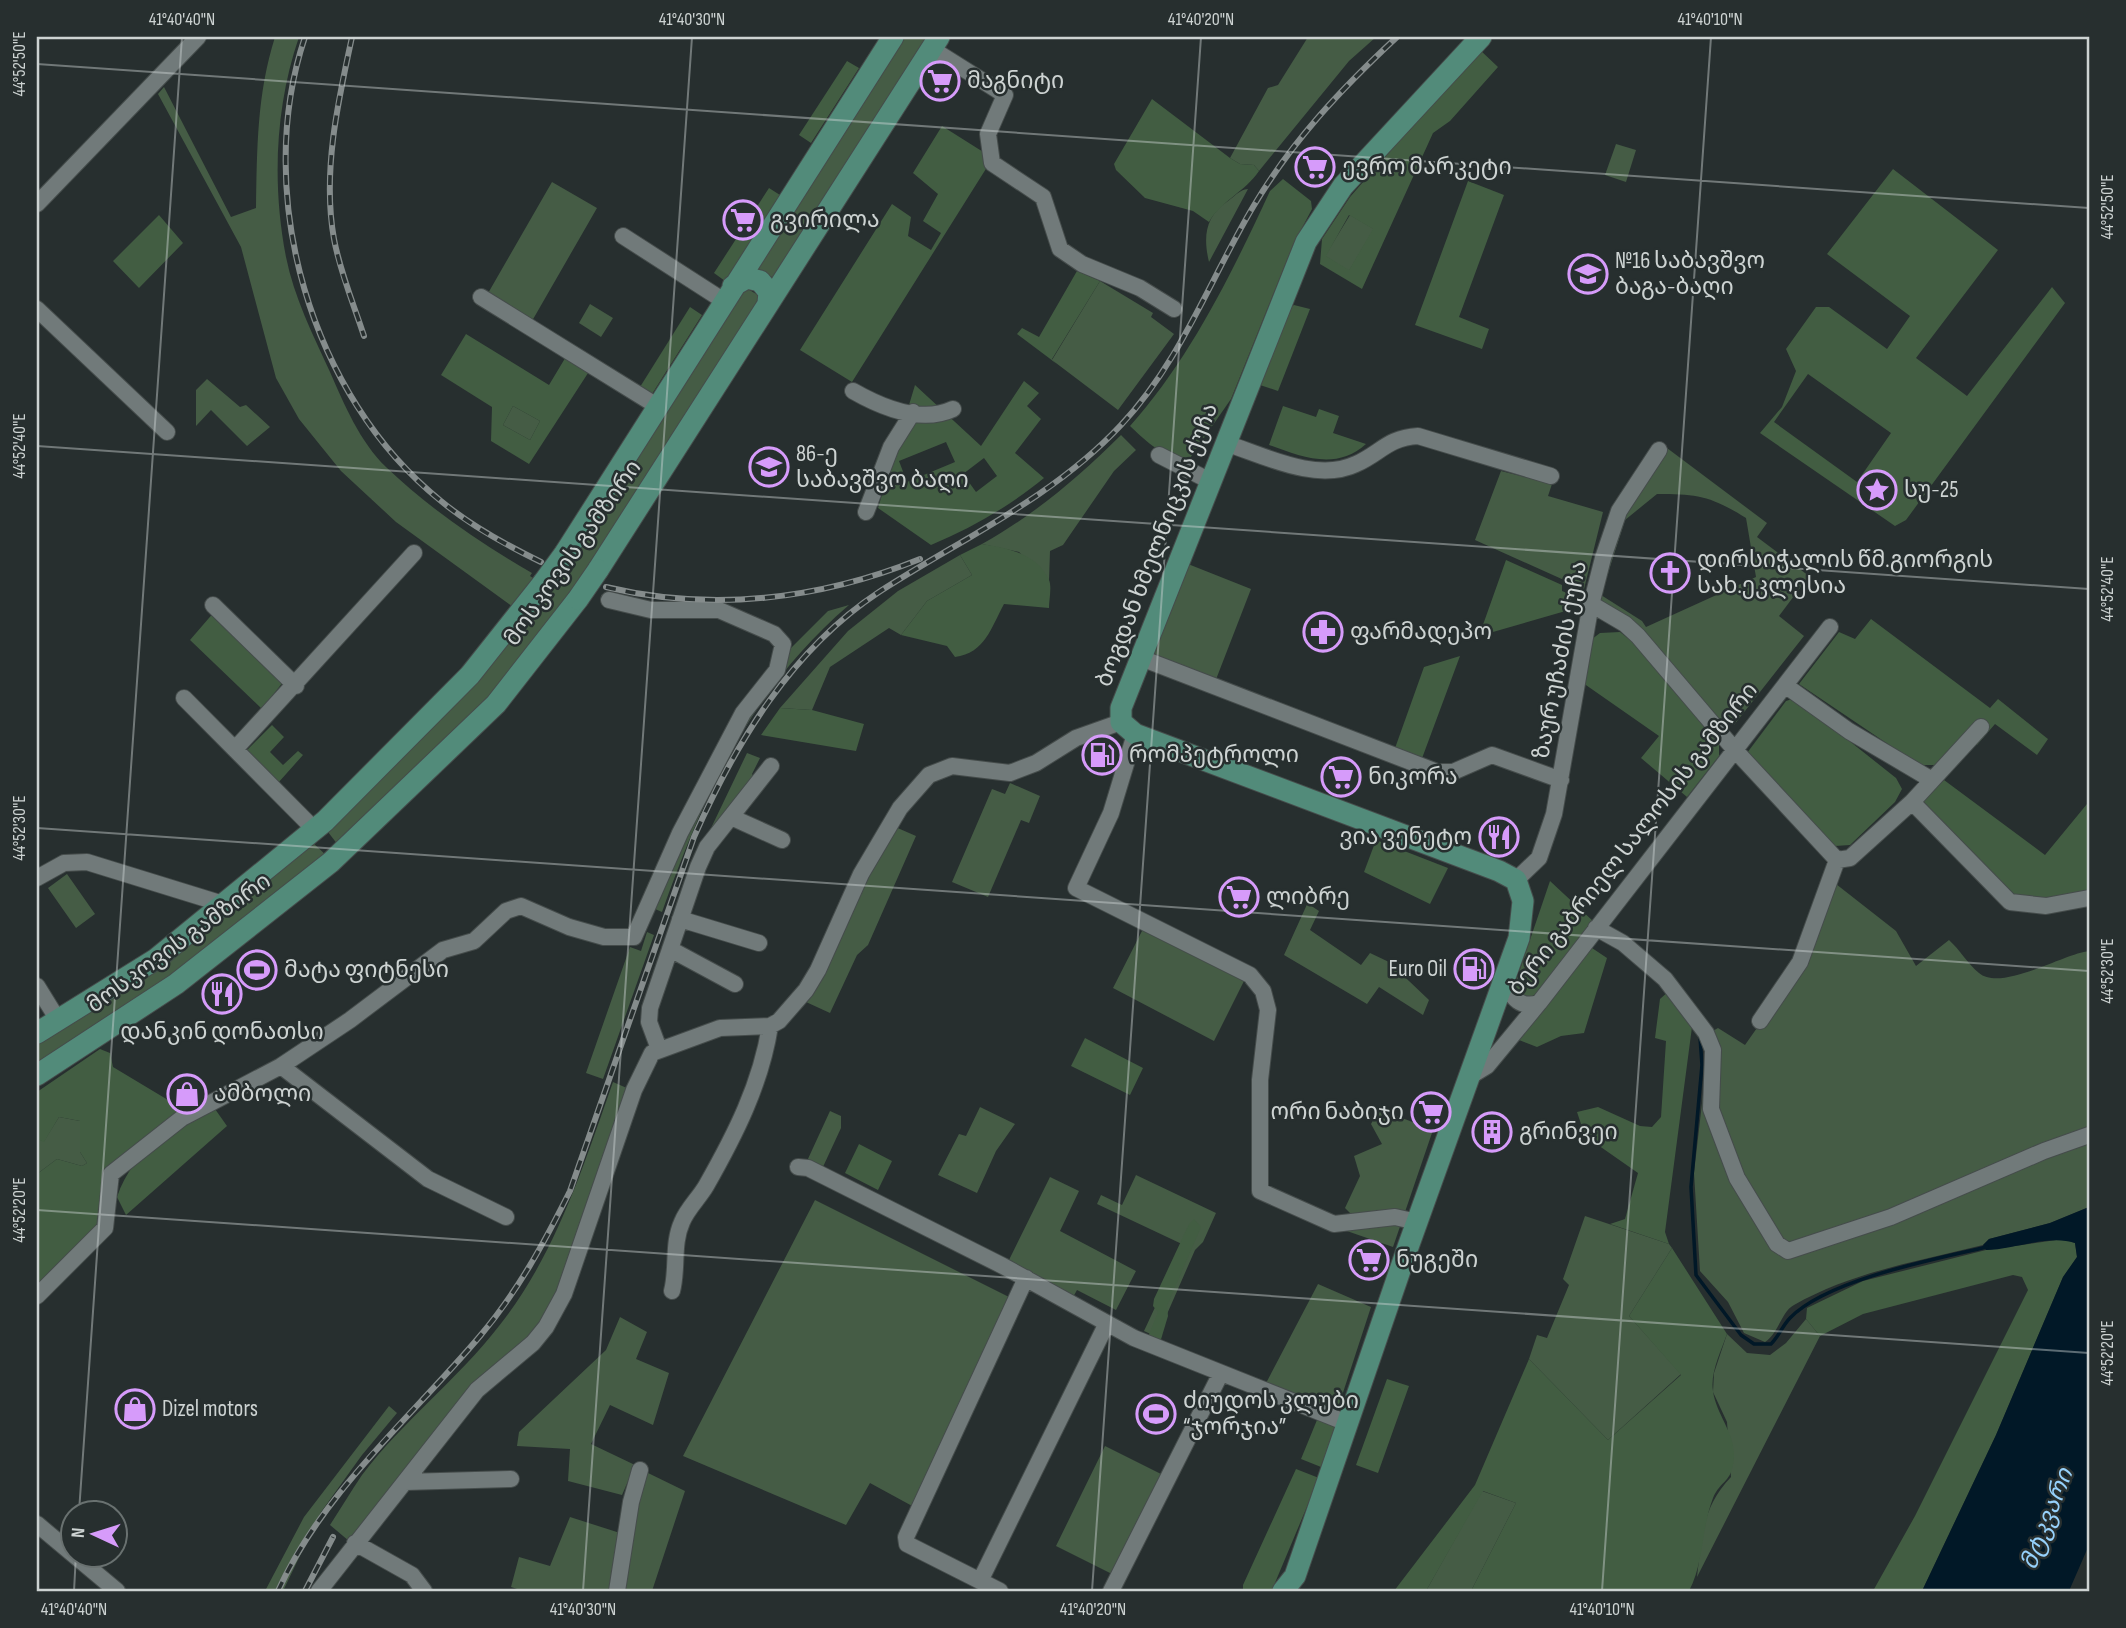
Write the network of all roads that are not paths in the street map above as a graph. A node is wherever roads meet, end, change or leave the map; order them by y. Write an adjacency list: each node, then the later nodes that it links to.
1 (198, 37): 5 (street)
2 (894, 37): 7 (main road, მოსკოვის გამზირი)
3 (1481, 37): 17 (main road, ბოგდან ხმელნიცკის ქუჩა)
4 (936, 43): 9 (main road, მოსკოვის გამზირი); 11 (street)
5 (37, 205)
6 (623, 236): 7 (street)
7 (728, 293): 9 (main road); 13 (main road, მოსკოვის გამზირი)
8 (481, 297): 13 (street)
9 (768, 303): 43 (main road, მოსკოვის გამზირი, bridge)
10 (37, 309): 16 (street)
11 (1174, 309)
12 (853, 391): 15 (street)
13 (657, 406): 41 (main road, მოსკოვის გამზირი, bridge)
14 (953, 409): 15 (street)
15 (913, 412): 22 (street)
16 (167, 432)
17 (1225, 443): 20 (street); 21 (main road, ბოგდან ხმელნიცკის ქუჩა)
18 (1659, 450): 25 (street, ზაურ უჩაძის ქუჩა)
19 (1159, 455): 21 (street)
20 (1551, 476)
21 (1210, 481): 28 (main road, ბოგდან ხმელნიცკის ქუჩა)
22 (866, 512)
23 (414, 553): 29 (street)
24 (609, 600): 62 (street)
25 (1591, 604): 35 (street); 38 (street, ზაურ უჩაძის ქუჩა)
26 (213, 605): 29 (street)
27 (1830, 627): 30 (street, ბერი გაბრიელ სალოსის გამზირი)
28 (1141, 658): 33 (main road, ბოგდან ხმელნიცკის ქუჩა); 38 (street)
29 (296, 685): 34 (street)
30 (1786, 686): 35 (street, ბერი გაბრიელ სალოსის გამზირი); 37 (street)
31 (184, 698): 34 (street)
32 (1981, 727): 37 (street)
33 (1128, 728): 46 (main road); 59 (street); 68 (street)
34 (236, 748): 41 (street)
35 (1734, 749): 44 (street); 50 (street, ბერი გაბრიელ სალოსის გამზირი)
36 (771, 766): 40 (street)
37 (1932, 779): 39 (street)
38 (1561, 780): 46 (street, ზაურ უჩაძის ქუჩა)
39 (1912, 802): 44 (street); 47 (street)
40 (732, 817): 42 (street); 49 (street)
41 (320, 825): 43 (main road); 48 (main road, მოსკოვის გამზირი)
42 (782, 840)
43 (343, 851): 63 (main road, მოსკოვის გამზირი)
44 (1837, 860): 58 (street)
45 (37, 878): 48 (street)
46 (1516, 880): 53 (main road, ბერი გაბრიელ სალოსის გამზირი)
47 (2089, 898)
48 (223, 904): 57 (main road, მოსკოვის გამზირი)
49 (680, 919): 51 (street); 52 (street)
50 (1596, 928): 56 (street, ბერი გაბრიელ სალოსის გამზირი); 65 (street)
51 (759, 943)
52 (670, 949): 54 (street); 61 (street)
53 (1503, 983): 56 (street); 64 (main road, ბერი გაბრიელ სალოსის გამზირი)
54 (735, 984)
55 (37, 986): 57 (street)
56 (1539, 1003): 64 (street, ბერი გაბრიელ სალოსის გამზირი)
57 (58, 1020): 60 (main road, მოსკოვის გამზირი)
58 (1760, 1021)
59 (770, 1026): 61 (street); 70 (street)
60 (37, 1033)
61 (659, 1049): 77 (street)
62 (281, 1066): 67 (street); 71 (street)
63 (37, 1075)
64 (1469, 1077): 68 (main road, ბერი გაბრიელ სალოსის გამზირი)
65 (2089, 1135)
66 (798, 1167): 69 (street)
67 (506, 1217)
68 (1417, 1222): 74 (main road, ბერი გაბრიელ სალოსის გამზირი)
69 (1026, 1278): 72 (street); 80 (street)
70 (672, 1291)
71 (37, 1296)
72 (1107, 1323): 73 (street); 80 (street)
73 (1220, 1375): 74 (street); 86 (street)
74 (1347, 1423): 87 (main road, ბერი გაბრიელ სალოსის გამზირი)
75 (640, 1470): 84 (street)
76 (510, 1479): 77 (street)
77 (405, 1482): 79 (street)
78 (37, 1524): 81 (street)
79 (355, 1543): 82 (street); 83 (street)
80 (980, 1581): 85 (street)
81 (117, 1591)
82 (319, 1591)
83 (424, 1591)
84 (617, 1591)
85 (1000, 1591)
86 (1111, 1591)
87 (1283, 1591)

